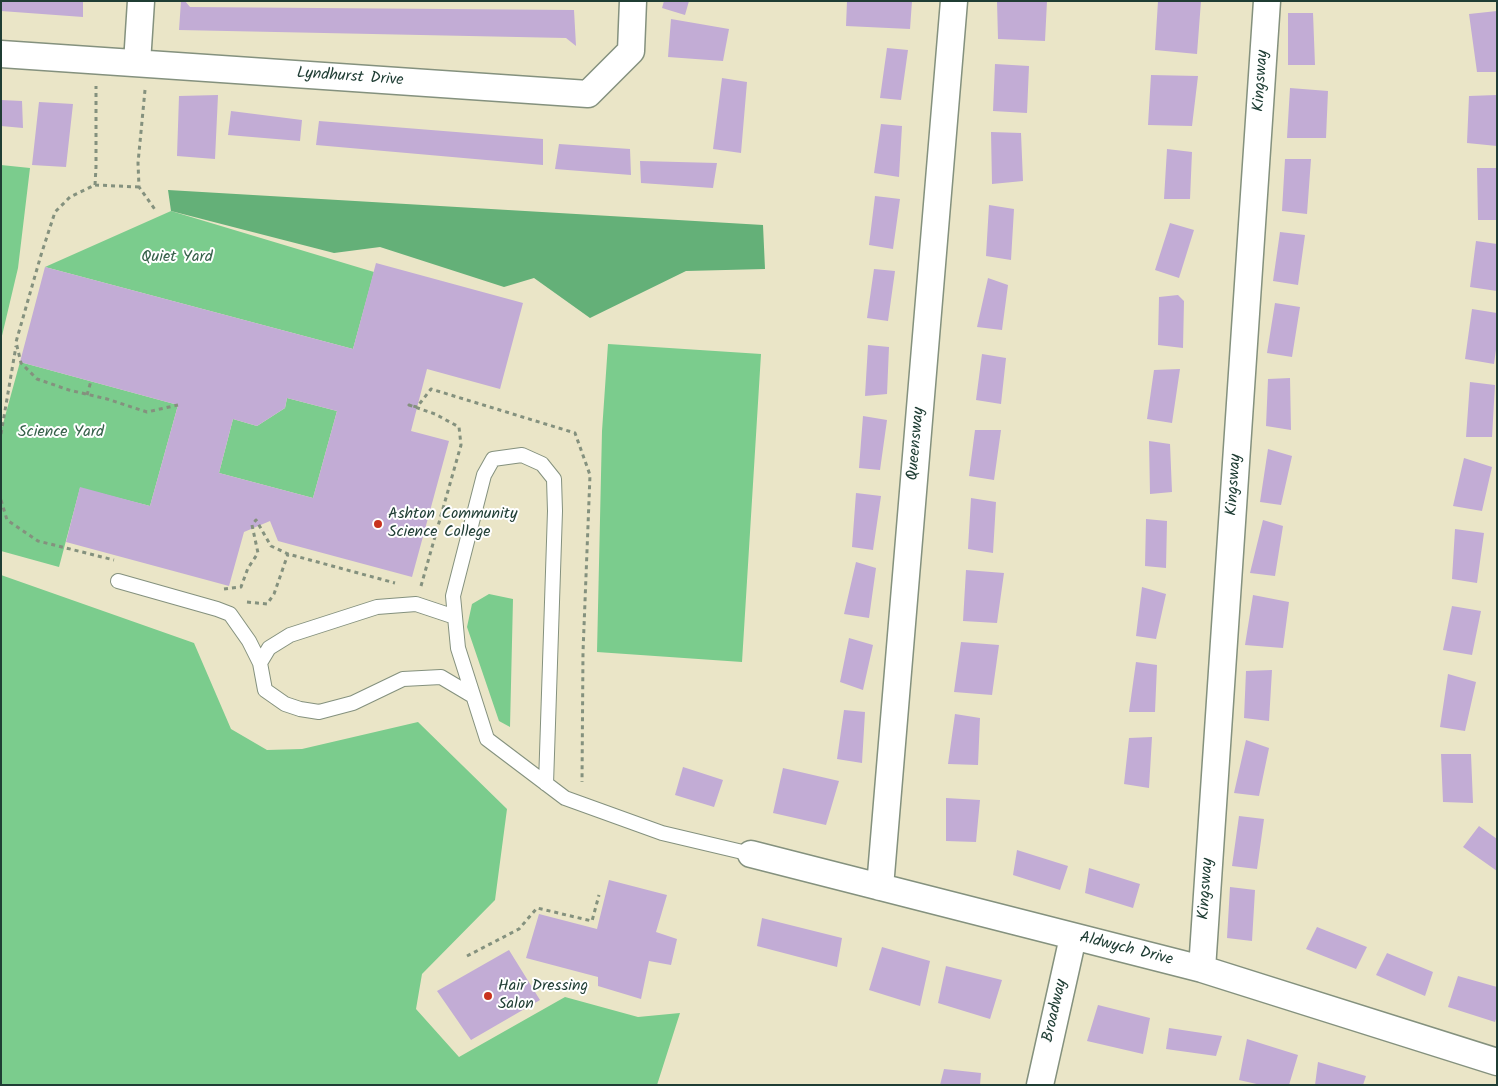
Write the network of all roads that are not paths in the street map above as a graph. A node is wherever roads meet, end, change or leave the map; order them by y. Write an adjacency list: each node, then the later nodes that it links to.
1 (141, 1): 6 (street)
2 (633, 1): 6 (street, Lyndhurst Drive)
3 (954, 1): 13 (street, Queensway)
4 (1267, 1): 15 (street, Kingsway)
5 (1, 54): 6 (street, Lyndhurst Drive)
6 (142, 64)
7 (118, 581): 9 (lane)
8 (455, 618): 9 (lane); 10 (lane); 11 (lane)
9 (260, 663): 10 (lane)
10 (473, 696): 11 (lane)
11 (546, 784): 12 (lane)
12 (751, 854): 13 (street, Aldwych Drive)
13 (880, 887): 14 (street, Aldwych Drive)
14 (1073, 937): 15 (street, Aldwych Drive); 17 (street, Broadway)
15 (1202, 969): 16 (street, Aldwych Drive)
16 (1497, 1062)
17 (1040, 1085)

